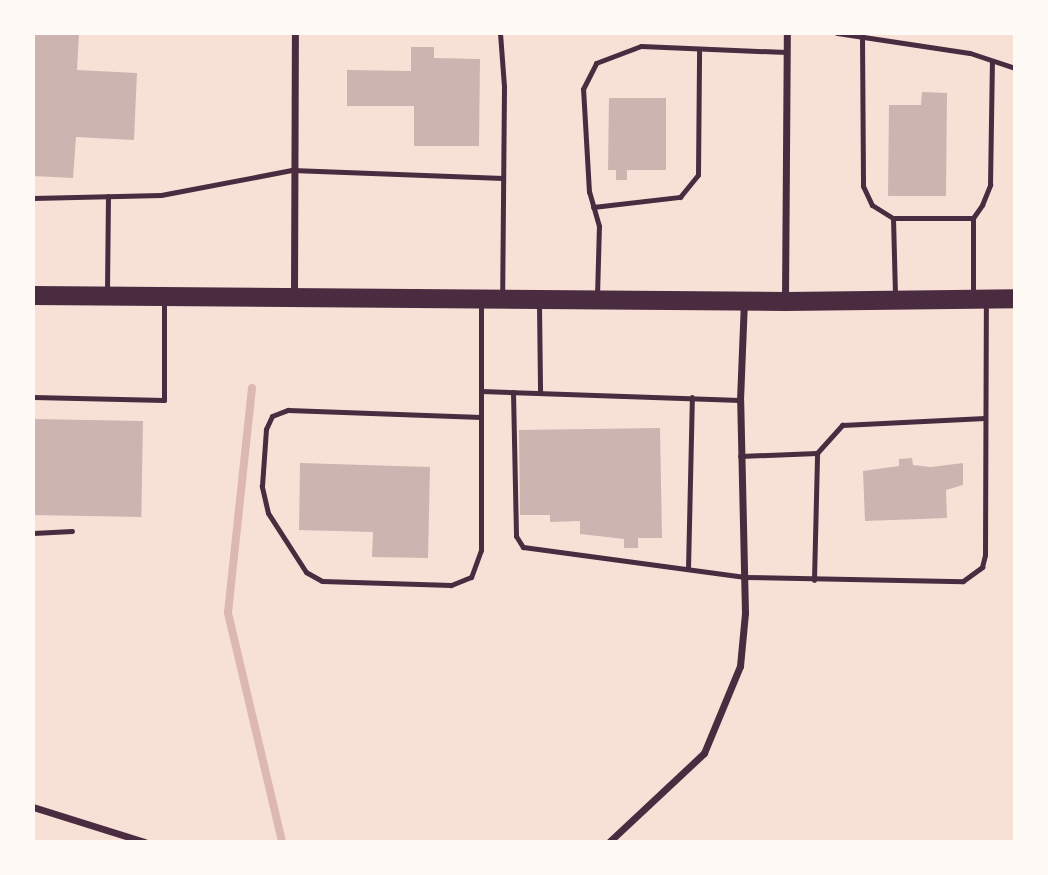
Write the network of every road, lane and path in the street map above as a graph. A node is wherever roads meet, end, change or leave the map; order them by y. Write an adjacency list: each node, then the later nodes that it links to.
1 (295, 33): 10 (street)
2 (500, 33): 11 (lane)
3 (787, 33): 7 (street)
4 (836, 33): 5 (lane)
5 (862, 37): 8 (lane); 15 (lane)
6 (699, 49): 7 (lane); 14 (lane); 14 (lane)
7 (787, 52): 29 (street)
8 (992, 61): 9 (lane); 16 (lane)
9 (1015, 68)
10 (292, 170): 11 (lane); 12 (lane); 21 (street)
11 (503, 178): 23 (lane)
12 (108, 196): 13 (lane); 18 (lane)
13 (33, 198)
14 (593, 207): 25 (lane)
15 (893, 218): 16 (lane); 28 (lane)
16 (972, 218): 26 (lane)
17 (33, 295): 18 (highway)
18 (107, 296): 19 (highway)
19 (164, 297): 21 (highway); 33 (lane)
20 (1015, 298): 26 (highway)
21 (294, 299): 22 (highway)
22 (481, 299): 23 (highway); 30 (lane)
23 (502, 299): 24 (highway)
24 (539, 299): 25 (highway); 32 (lane)
25 (597, 299): 27 (highway)
26 (980, 299): 28 (highway); 37 (lane)
27 (744, 301): 29 (highway); 35 (street)
28 (895, 301): 29 (highway)
29 (785, 302)
30 (481, 391): 31 (lane); 36 (lane)
31 (513, 391): 32 (lane); 42 (lane)
32 (540, 393): 34 (lane)
33 (33, 397)
34 (692, 397): 35 (lane); 42 (lane)
35 (740, 400): 39 (street)
36 (481, 417): 36 (lane)
37 (985, 418): 38 (lane); 44 (lane)
38 (817, 453): 39 (lane); 44 (lane)
39 (740, 456): 43 (street)
40 (72, 531): 41 (lane)
41 (33, 533)
42 (688, 569): 43 (lane)
43 (745, 577): 44 (lane); 47 (street)
44 (814, 580)
45 (33, 807): 46 (street)
46 (145, 842)
47 (609, 842)

